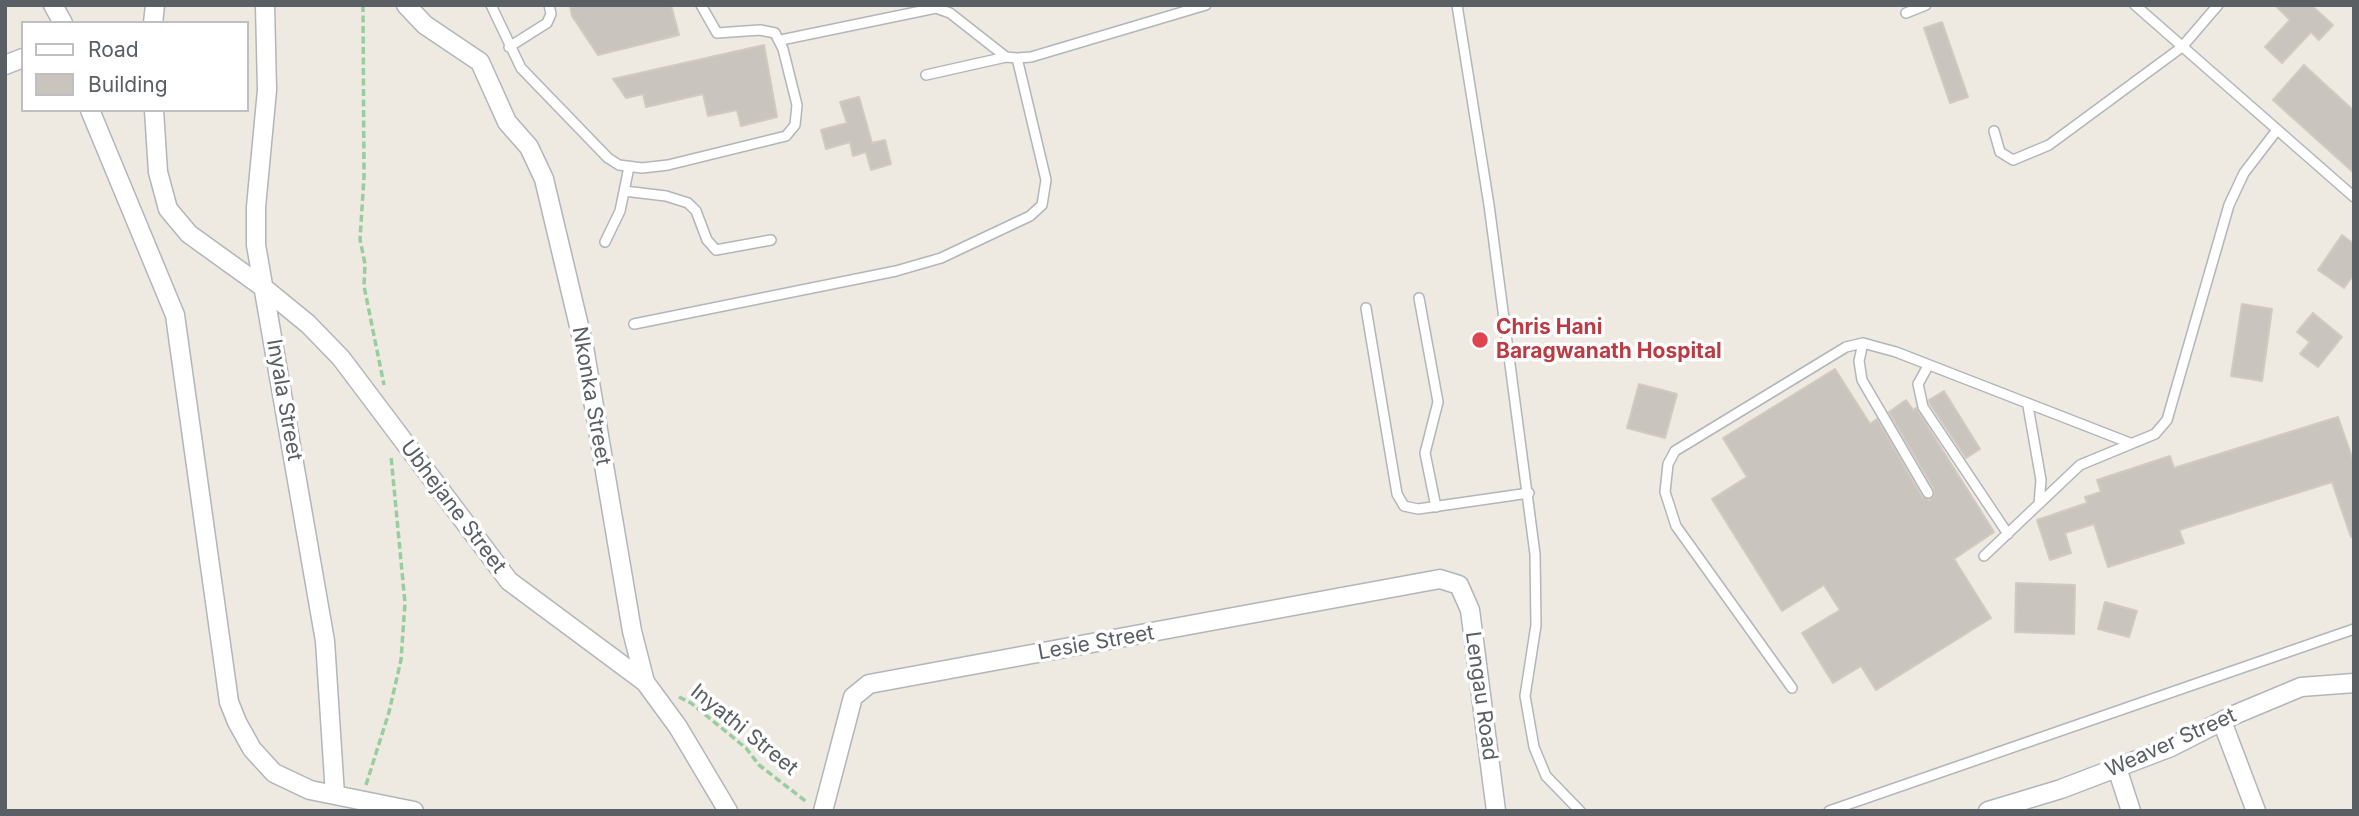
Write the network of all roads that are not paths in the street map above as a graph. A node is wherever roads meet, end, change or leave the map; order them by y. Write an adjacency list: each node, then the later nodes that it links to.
1 (53, 5): 13 (street)
2 (265, 5): 29 (street, Inyala Street)
3 (407, 5): 45 (street, Nkonka Street)
4 (491, 5): 15 (lane)
5 (549, 5): 15 (lane)
6 (701, 5): 14 (lane)
7 (1206, 5): 18 (lane)
8 (1457, 5): 37 (lane)
9 (1926, 5): 12 (lane)
10 (2135, 5): 16 (lane)
11 (2218, 5): 16 (lane)
12 (1906, 13)
13 (62, 21)
14 (781, 40): 17 (lane); 24 (lane)
15 (509, 47): 24 (lane)
16 (2182, 47): 22 (lane); 23 (lane)
17 (1006, 57): 18 (lane); 19 (lane)
18 (1017, 58): 32 (lane)
19 (926, 75)
20 (91, 112): 50 (street)
21 (154, 112): 29 (street, Ubhejane Street)
22 (2277, 130): 26 (lane); 36 (lane)
23 (1994, 131)
24 (629, 167): 25 (lane)
25 (624, 191): 27 (lane); 28 (lane)
26 (2354, 197)
27 (771, 240)
28 (605, 242)
29 (264, 288): 45 (street, Ubhejane Street); 50 (street, Inyala Street)
30 (1419, 298): 40 (lane)
31 (1366, 308): 40 (lane)
32 (634, 324)
33 (1863, 343): 34 (lane); 38 (lane); 47 (lane)
34 (1928, 366): 35 (lane); 41 (lane)
35 (2028, 406): 36 (lane); 39 (lane)
36 (2130, 443): 39 (lane)
37 (1529, 493): 40 (lane); 56 (lane)
38 (1928, 493)
39 (2039, 504): 41 (lane)
40 (1436, 507)
41 (2008, 534): 42 (lane)
42 (1984, 556)
43 (1459, 584): 51 (street, Lesie Street); 55 (street, Lengau Road)
44 (2354, 629): 57 (lane)
45 (645, 682): 54 (street, Ubhejane Street)
46 (2354, 683): 48 (street, Weaver Street)
47 (1792, 688)
48 (2222, 723): 49 (street, Weaver Street); 60 (street)
49 (2116, 768): 52 (street, Weaver Street); 59 (street)
50 (335, 795): 53 (street)
51 (816, 807)
52 (2010, 807): 58 (street, Weaver Street)
53 (414, 811)
54 (728, 811)
55 (1496, 811)
56 (1580, 811)
57 (1829, 811)
58 (1988, 811)
59 (2131, 811)
60 (2256, 811)

